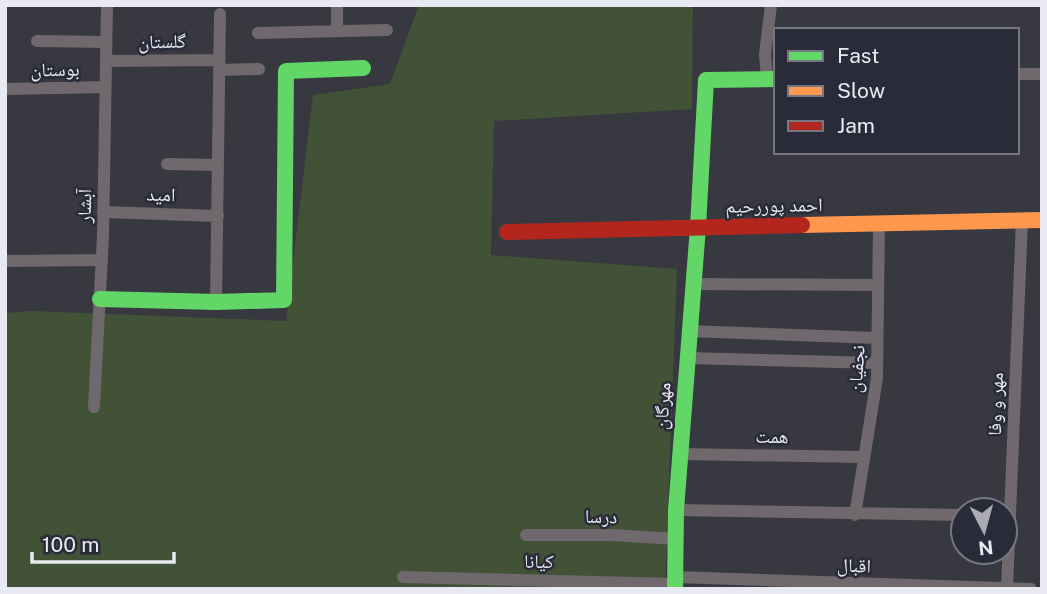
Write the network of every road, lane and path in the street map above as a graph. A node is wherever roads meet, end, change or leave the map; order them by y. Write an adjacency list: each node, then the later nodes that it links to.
1 (107, 5): 9 (street, آبشار)
2 (337, 5): 6 (street)
3 (771, 5): 16 (street)
4 (220, 13): 11 (street)
5 (387, 30): 6 (street)
6 (337, 32): 7 (street)
7 (258, 33)
8 (37, 41): 9 (street)
9 (106, 42): 10 (street, آبشار)
10 (106, 61): 11 (street, گلستان); 17 (street, آبشار)
11 (219, 65): 13 (street, گلستان); 20 (street)
12 (363, 68): 33 (street)
13 (259, 69)
14 (1019, 74): 15 (street)
15 (1042, 74)
16 (771, 79): 26 (street, مهرگان)
17 (106, 87): 18 (street, بوستان); 21 (street, آبشار)
18 (5, 89)
19 (167, 164): 20 (street)
20 (218, 165): 22 (street)
21 (103, 212): 22 (street, امید); 28 (street, آبشار)
22 (218, 216): 33 (street)
23 (1022, 220): 24 (street, احمد پوررحیم); 25 (street, احمد پوررحیم); 41 (street, مهر و وفا)
24 (1042, 220)
25 (879, 223): 26 (street, احمد پوررحیم); 31 (street, نجفیان)
26 (698, 227): 27 (street, احمد پوررحیم); 30 (street, مهرگان)
27 (507, 232)
28 (102, 260): 29 (street); 32 (street, آبشار)
29 (5, 261)
30 (692, 284): 31 (street); 34 (street, مهرگان)
31 (878, 285): 35 (street, نجفیان)
32 (100, 299): 33 (street); 38 (street, آبشار)
33 (216, 302)
34 (688, 331): 35 (street); 36 (street, مهرگان)
35 (877, 338): 37 (street, نجفیان)
36 (687, 358): 37 (street); 39 (street, مهرگان)
37 (877, 363): 40 (street, نجفیان)
38 (94, 407)
39 (680, 454): 40 (street, همت); 42 (street, مهرگان)
40 (863, 457): 43 (street, نجفیان)
41 (1008, 496)
42 (676, 510): 43 (street); 46 (street, مهرگان)
43 (855, 515): 44 (street)
44 (949, 516)
45 (526, 535): 46 (street, درسا)
46 (676, 539): 49 (street, مهرگان)
47 (1007, 566): 51 (street, مهر و وفا)
48 (403, 577): 49 (street, کیانا)
49 (675, 583): 50 (street, اقبال)
50 (913, 587): 51 (street, اقبال)
51 (1007, 588): 52 (street, اقبال)
52 (1031, 589)

